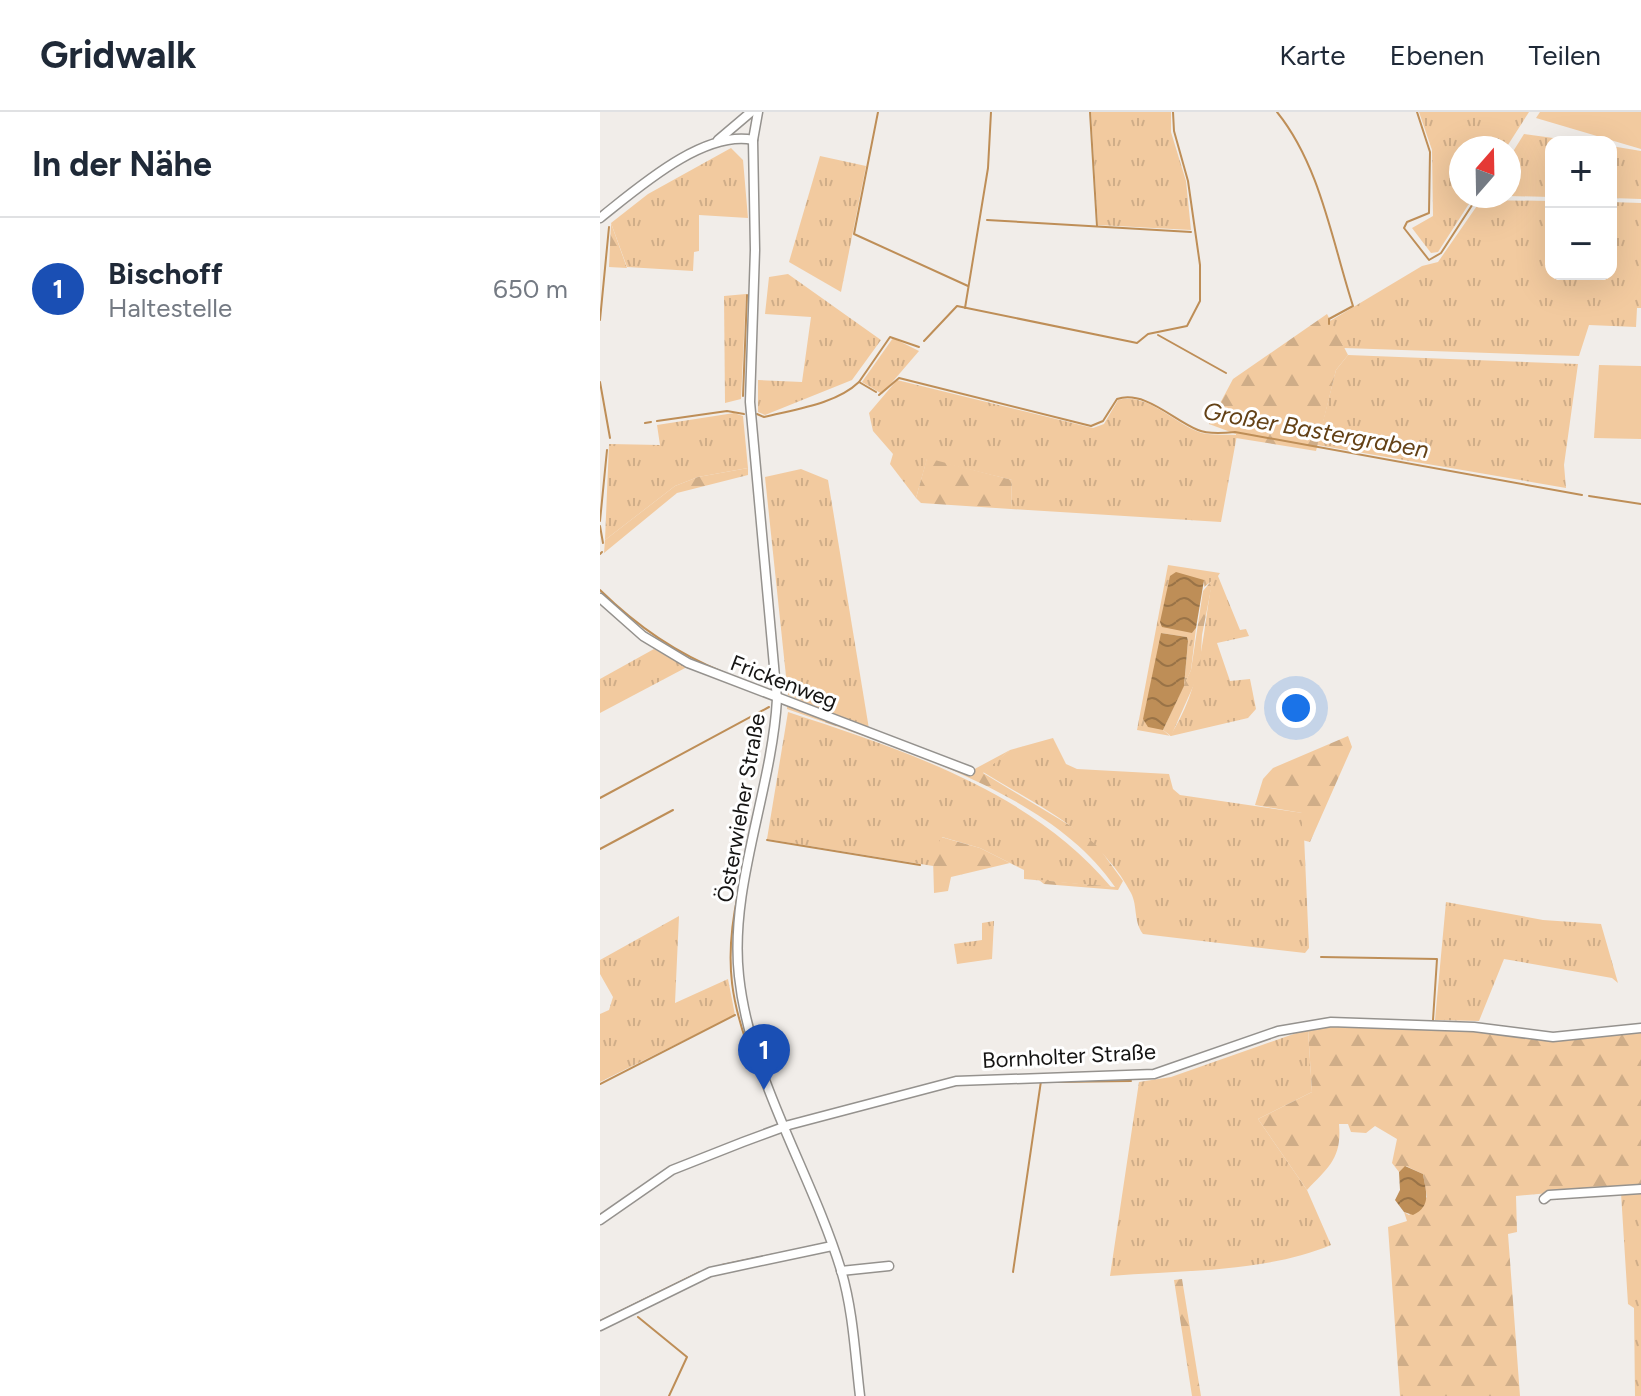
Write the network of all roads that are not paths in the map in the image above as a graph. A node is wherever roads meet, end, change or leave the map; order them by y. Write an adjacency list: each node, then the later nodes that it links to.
1 (751, 112): 3 (street)
2 (758, 112): 4 (street, Österwieher Straße)
3 (732, 130): 4 (street); 6 (street)
4 (755, 130): 5 (street, Österwieher Straße)
5 (753, 140): 6 (street); 9 (street, Österwieher Straße)
6 (715, 143): 7 (street)
7 (600, 218)
8 (600, 598): 9 (street, Frickenweg)
9 (777, 699): 10 (street, Frickenweg); 12 (street, Österwieher Straße)
10 (970, 771)
11 (1641, 1028): 12 (street, Bornholter Straße)
12 (785, 1126): 15 (street, Bornholter Straße); 16 (street, Österwieher Straße)
13 (1641, 1189): 14 (street)
14 (1544, 1199)
15 (600, 1220)
16 (832, 1246): 18 (street, Österwieher Straße); 19 (street)
17 (889, 1266): 18 (street)
18 (841, 1271): 20 (street, Österwieher Straße)
19 (600, 1326)
20 (860, 1396)

